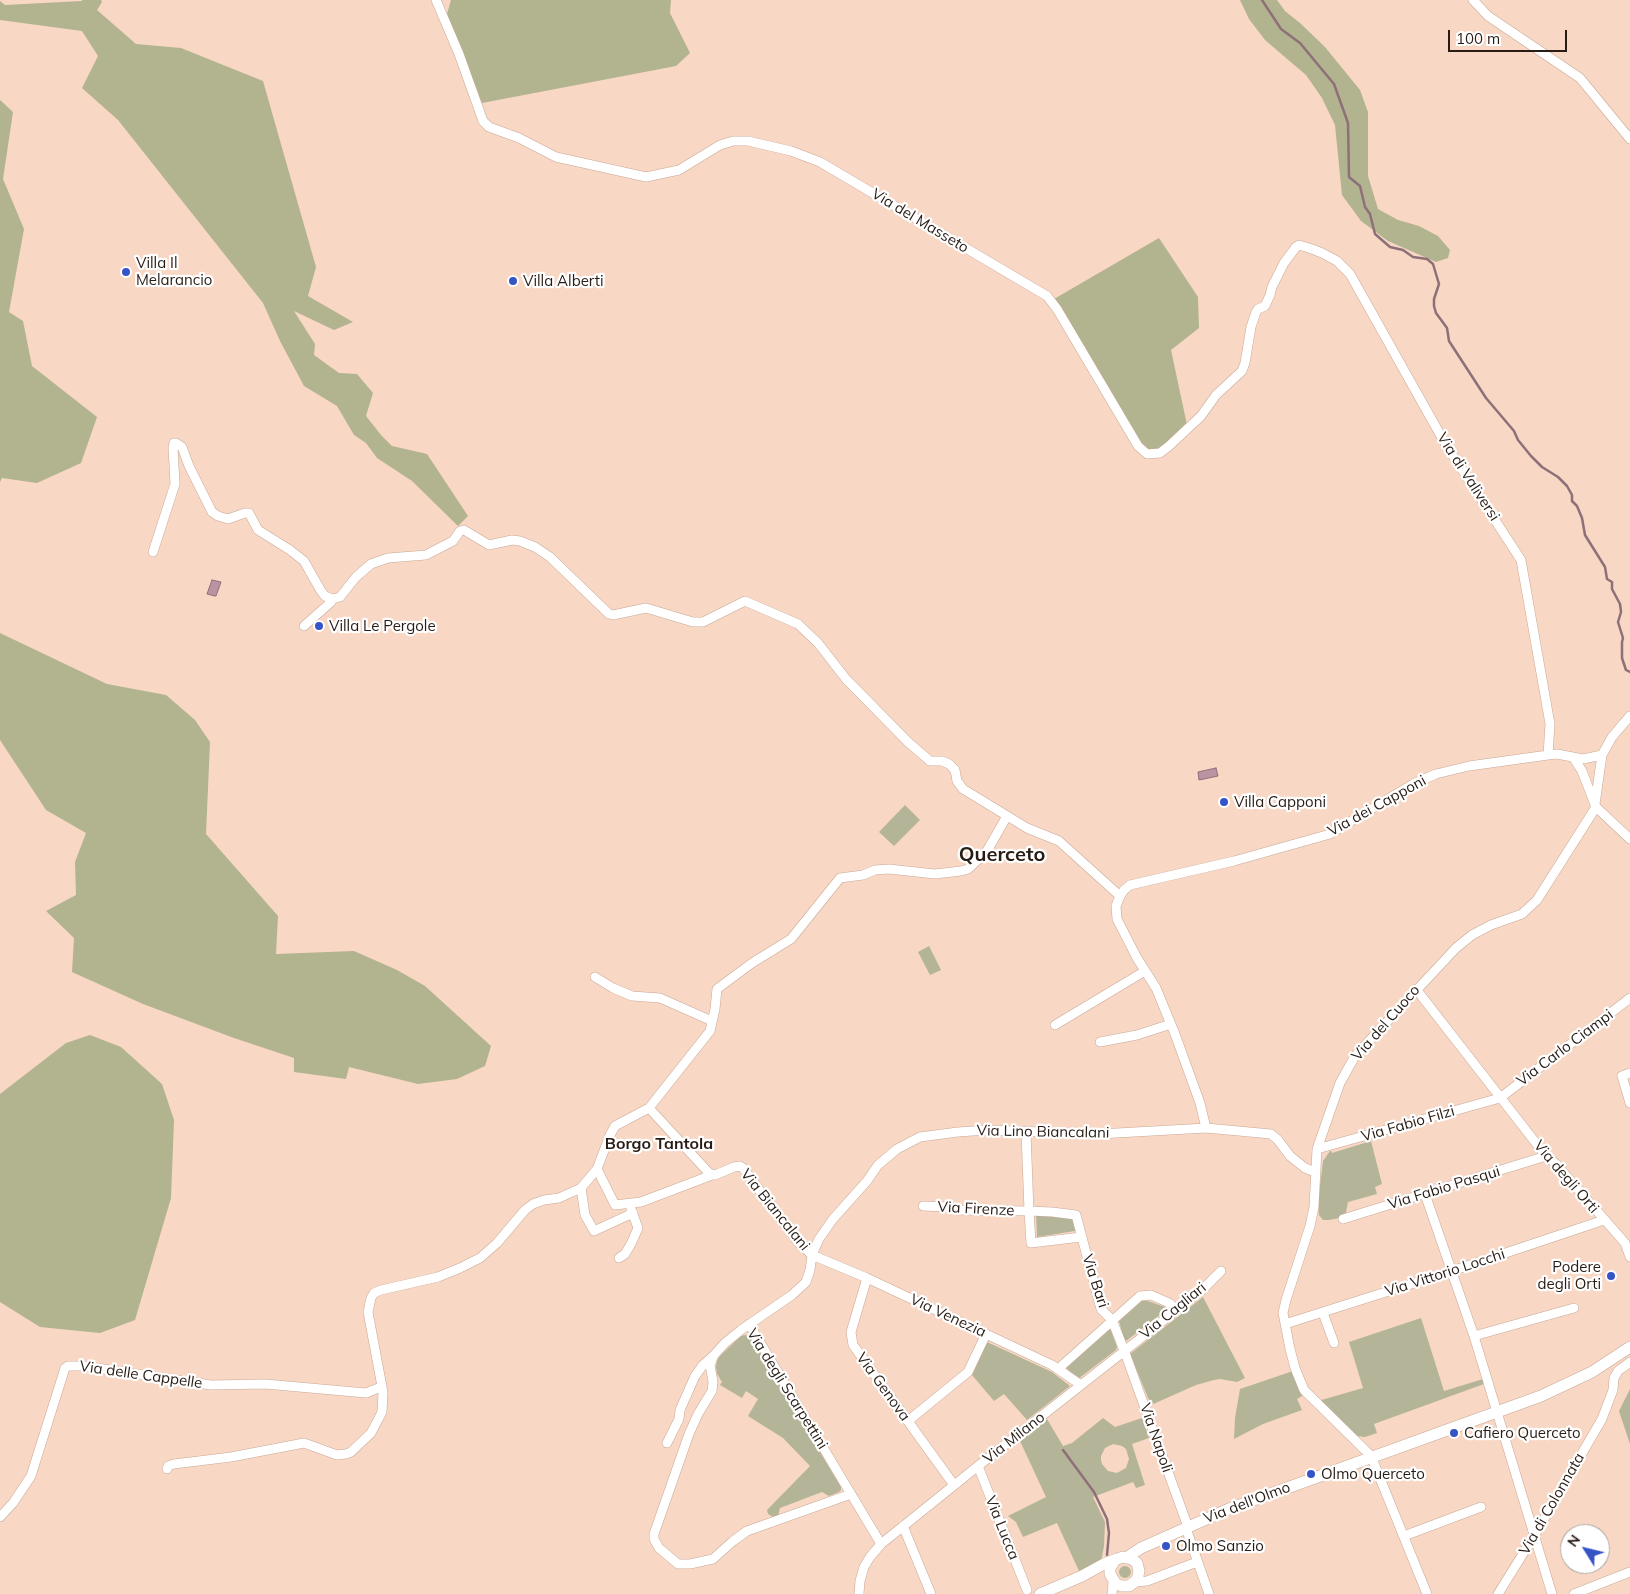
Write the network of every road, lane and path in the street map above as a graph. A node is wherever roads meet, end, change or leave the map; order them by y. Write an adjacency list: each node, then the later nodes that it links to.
1 (436, 0): 4 (street, Via del Masseto)
2 (1473, 0): 3 (street)
3 (1630, 139)
4 (1298, 245): 9 (street, Via di Valiversi)
5 (153, 552): 6 (street)
6 (332, 599): 7 (street); 13 (street)
7 (304, 626)
8 (1630, 716): 10 (street)
9 (1548, 755): 11 (street, Via dei Capponi); 15 (street, Via dei Capponi)
10 (1602, 755): 11 (street, Via dei Capponi); 12 (street)
11 (1573, 757): 12 (street)
12 (1596, 806): 14 (street); 18 (street, Via del Cuoco)
13 (1007, 816): 15 (street); 20 (street)
14 (1630, 839)
15 (1120, 896): 16 (street)
16 (1145, 971): 21 (street); 22 (street)
17 (595, 977): 20 (street)
18 (1416, 989): 25 (street, Via degli Orti); 30 (street, Via del Cuoco)
19 (1630, 998): 25 (street, Via Carlo Ciampi)
20 (712, 1022): 27 (street)
21 (1171, 1024): 23 (street); 28 (street)
22 (1055, 1025)
23 (1100, 1042)
24 (1626, 1074): 26 (street)
25 (1500, 1098): 30 (street, Via Fabio Filzi); 31 (street, Via degli Orti)
26 (1630, 1102)
27 (649, 1108): 32 (street); 34 (street)
28 (1206, 1128): 29 (street, Via Lino Biancalani); 33 (street, Via Lino Biancalani)
29 (1026, 1132): 39 (street); 44 (street, Via Lino Biancalani)
30 (1317, 1149): 33 (street, Via del Cuoco)
31 (1546, 1156): 36 (street, Via Fabio Pasqui); 41 (street, Via degli Orti)
32 (597, 1169): 35 (street); 38 (street)
33 (1315, 1172): 55 (street, Via del Cuoco)
34 (712, 1175): 38 (street); 44 (street, Via Biancalani)
35 (582, 1188): 38 (street); 65 (street)
36 (1425, 1194): 40 (street, Via Fabio Pasqui); 48 (street)
37 (923, 1206): 39 (street, Via Firenze)
38 (631, 1208): 46 (street)
39 (1029, 1211): 42 (street, Via Firenze); 42 (street)
40 (1343, 1219)
41 (1604, 1220): 43 (street, Via degli Orti); 48 (street, Via Vittorio Locchi)
42 (1081, 1237): 53 (street, Via Bari)
43 (1628, 1242): 45 (street, Via degli Orti)
44 (812, 1255): 49 (street, Via Venezia); 54 (street, Via Lino Biancalani)
45 (1630, 1257)
46 (619, 1258)
47 (1220, 1271): 51 (street, Via Cagliari)
48 (1452, 1271): 52 (street, Via Vittorio Locchi); 57 (street)
49 (867, 1278): 56 (street, Via Venezia); 67 (street, Via Genova)
50 (1574, 1308): 57 (street)
51 (1176, 1309): 53 (street); 60 (street, Via Cagliari)
52 (1323, 1313): 55 (street, Via Vittorio Locchi); 58 (street)
53 (1112, 1320): 60 (street, Via Bari); 63 (street)
54 (749, 1324): 61 (street, Via degli Scarpettini); 73 (street, Via degli Scarpettini)
55 (1286, 1324): 69 (street, Via del Cuoco)
56 (986, 1334): 63 (street, Via Venezia); 67 (street)
57 (1474, 1336): 66 (street)
58 (1334, 1343)
59 (1630, 1347): 66 (main road, Via dell'Olmo)
60 (1124, 1350): 64 (street, Via Milano); 77 (street, Via Napoli)
61 (714, 1355): 68 (street, Via degli Scarpettini); 73 (street)
62 (1630, 1362): 79 (street, Via di Colonnata)
63 (1058, 1369): 64 (street, Via Venezia)
64 (1081, 1385): 70 (street, Via Milano)
65 (381, 1387): 71 (street); 75 (street, Via delle Cappelle)
66 (1497, 1411): 69 (main road, Via dell'Olmo); 79 (street)
67 (908, 1421): 72 (street, Via Genova)
68 (667, 1443)
69 (1371, 1456): 77 (main road, Via dell'Olmo); 78 (street)
70 (978, 1466): 72 (street, Via Milano); 89 (street, Via Lucca)
71 (167, 1469)
72 (954, 1485): 76 (street, Via Milano)
73 (851, 1494): 81 (street, Via degli Scarpettini)
74 (1481, 1507): 78 (street)
75 (0, 1517)
76 (903, 1526): 81 (street); 91 (street)
77 (1188, 1530): 80 (main road, Via dell'Olmo); 84 (street, Via Napoli)
78 (1404, 1536): 95 (street)
79 (1534, 1536): 96 (street, Via di Colonnata); 97 (street)
80 (1154, 1543): 82 (main road, Via dell'Olmo); 88 (main road, Via dell'Olmo)
81 (881, 1544): 90 (street)
82 (1126, 1558): 83 (main road, Via dell'Olmo); 88 (main road)
83 (1114, 1560): 86 (main road, Via dell'Olmo); 87 (main road)
84 (1198, 1562): 88 (street); 94 (street, Via Napoli)
85 (1630, 1572): 98 (street)
86 (1082, 1576): 87 (main road); 92 (main road)
87 (1112, 1578): 88 (main road); 93 (street)
88 (1131, 1580)
89 (1027, 1590)
90 (860, 1594)
91 (931, 1594)
92 (1040, 1594)
93 (1112, 1594)
94 (1209, 1594)
95 (1427, 1594)
96 (1498, 1594)
97 (1552, 1594)
98 (1574, 1594)

